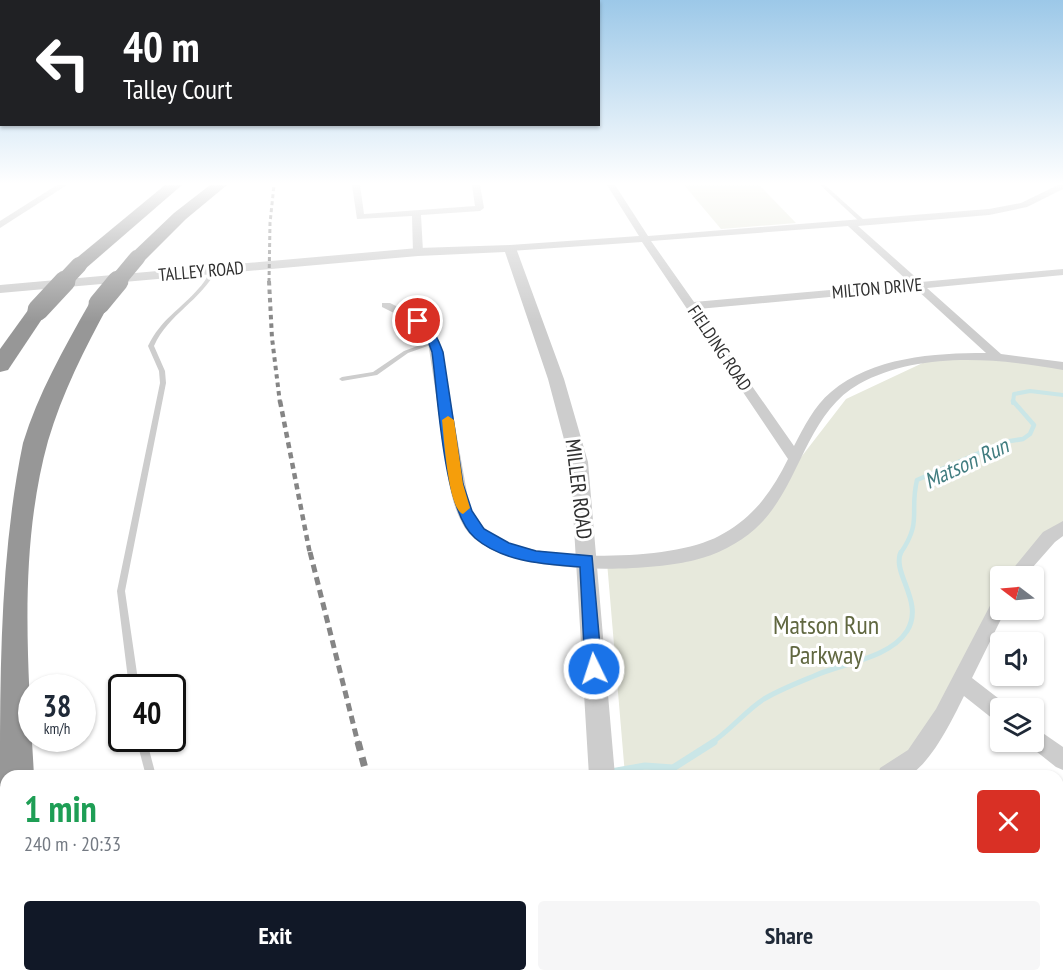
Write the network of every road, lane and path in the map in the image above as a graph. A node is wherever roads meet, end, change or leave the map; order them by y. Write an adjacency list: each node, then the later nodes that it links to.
1 (118, 231): 18 (highway, bridge)
2 (165, 231): 33 (highway, bridge)
3 (417, 231): 9 (street)
4 (640, 231): 7 (street, FIELDING ROAD)
5 (751, 231): 7 (street)
6 (858, 231): 12 (street)
7 (645, 239): 8 (street); 15 (street, FIELDING ROAD)
8 (510, 248): 9 (street, TALLEY ROAD); 23 (street, MILLER ROAD)
9 (418, 252): 10 (street, TALLEY ROAD)
10 (214, 269): 13 (street, TALLEY ROAD); 26 (lane)
11 (1063, 272): 12 (street, MILTON DRIVE)
12 (918, 285): 15 (street, MILTON DRIVE); 17 (street)
13 (0, 288)
14 (386, 305): 16 (street)
15 (691, 306): 21 (street, FIELDING ROAD)
16 (434, 342): 20 (lane); 23 (street)
17 (996, 356): 19 (street); 21 (street)
18 (0, 365)
19 (1063, 366)
20 (342, 379)
21 (795, 458): 23 (street)
22 (1063, 527): 24 (street)
23 (587, 561): 32 (street, MILLER ROAD)
24 (1024, 566)
25 (992, 620): 27 (street)
26 (132, 674)
27 (960, 681): 28 (street); 35 (street)
28 (990, 704)
29 (1044, 745): 31 (street)
30 (145, 752): 34 (lane)
31 (1063, 760)
32 (601, 768)
33 (15, 770)
34 (149, 770)
35 (897, 770)

